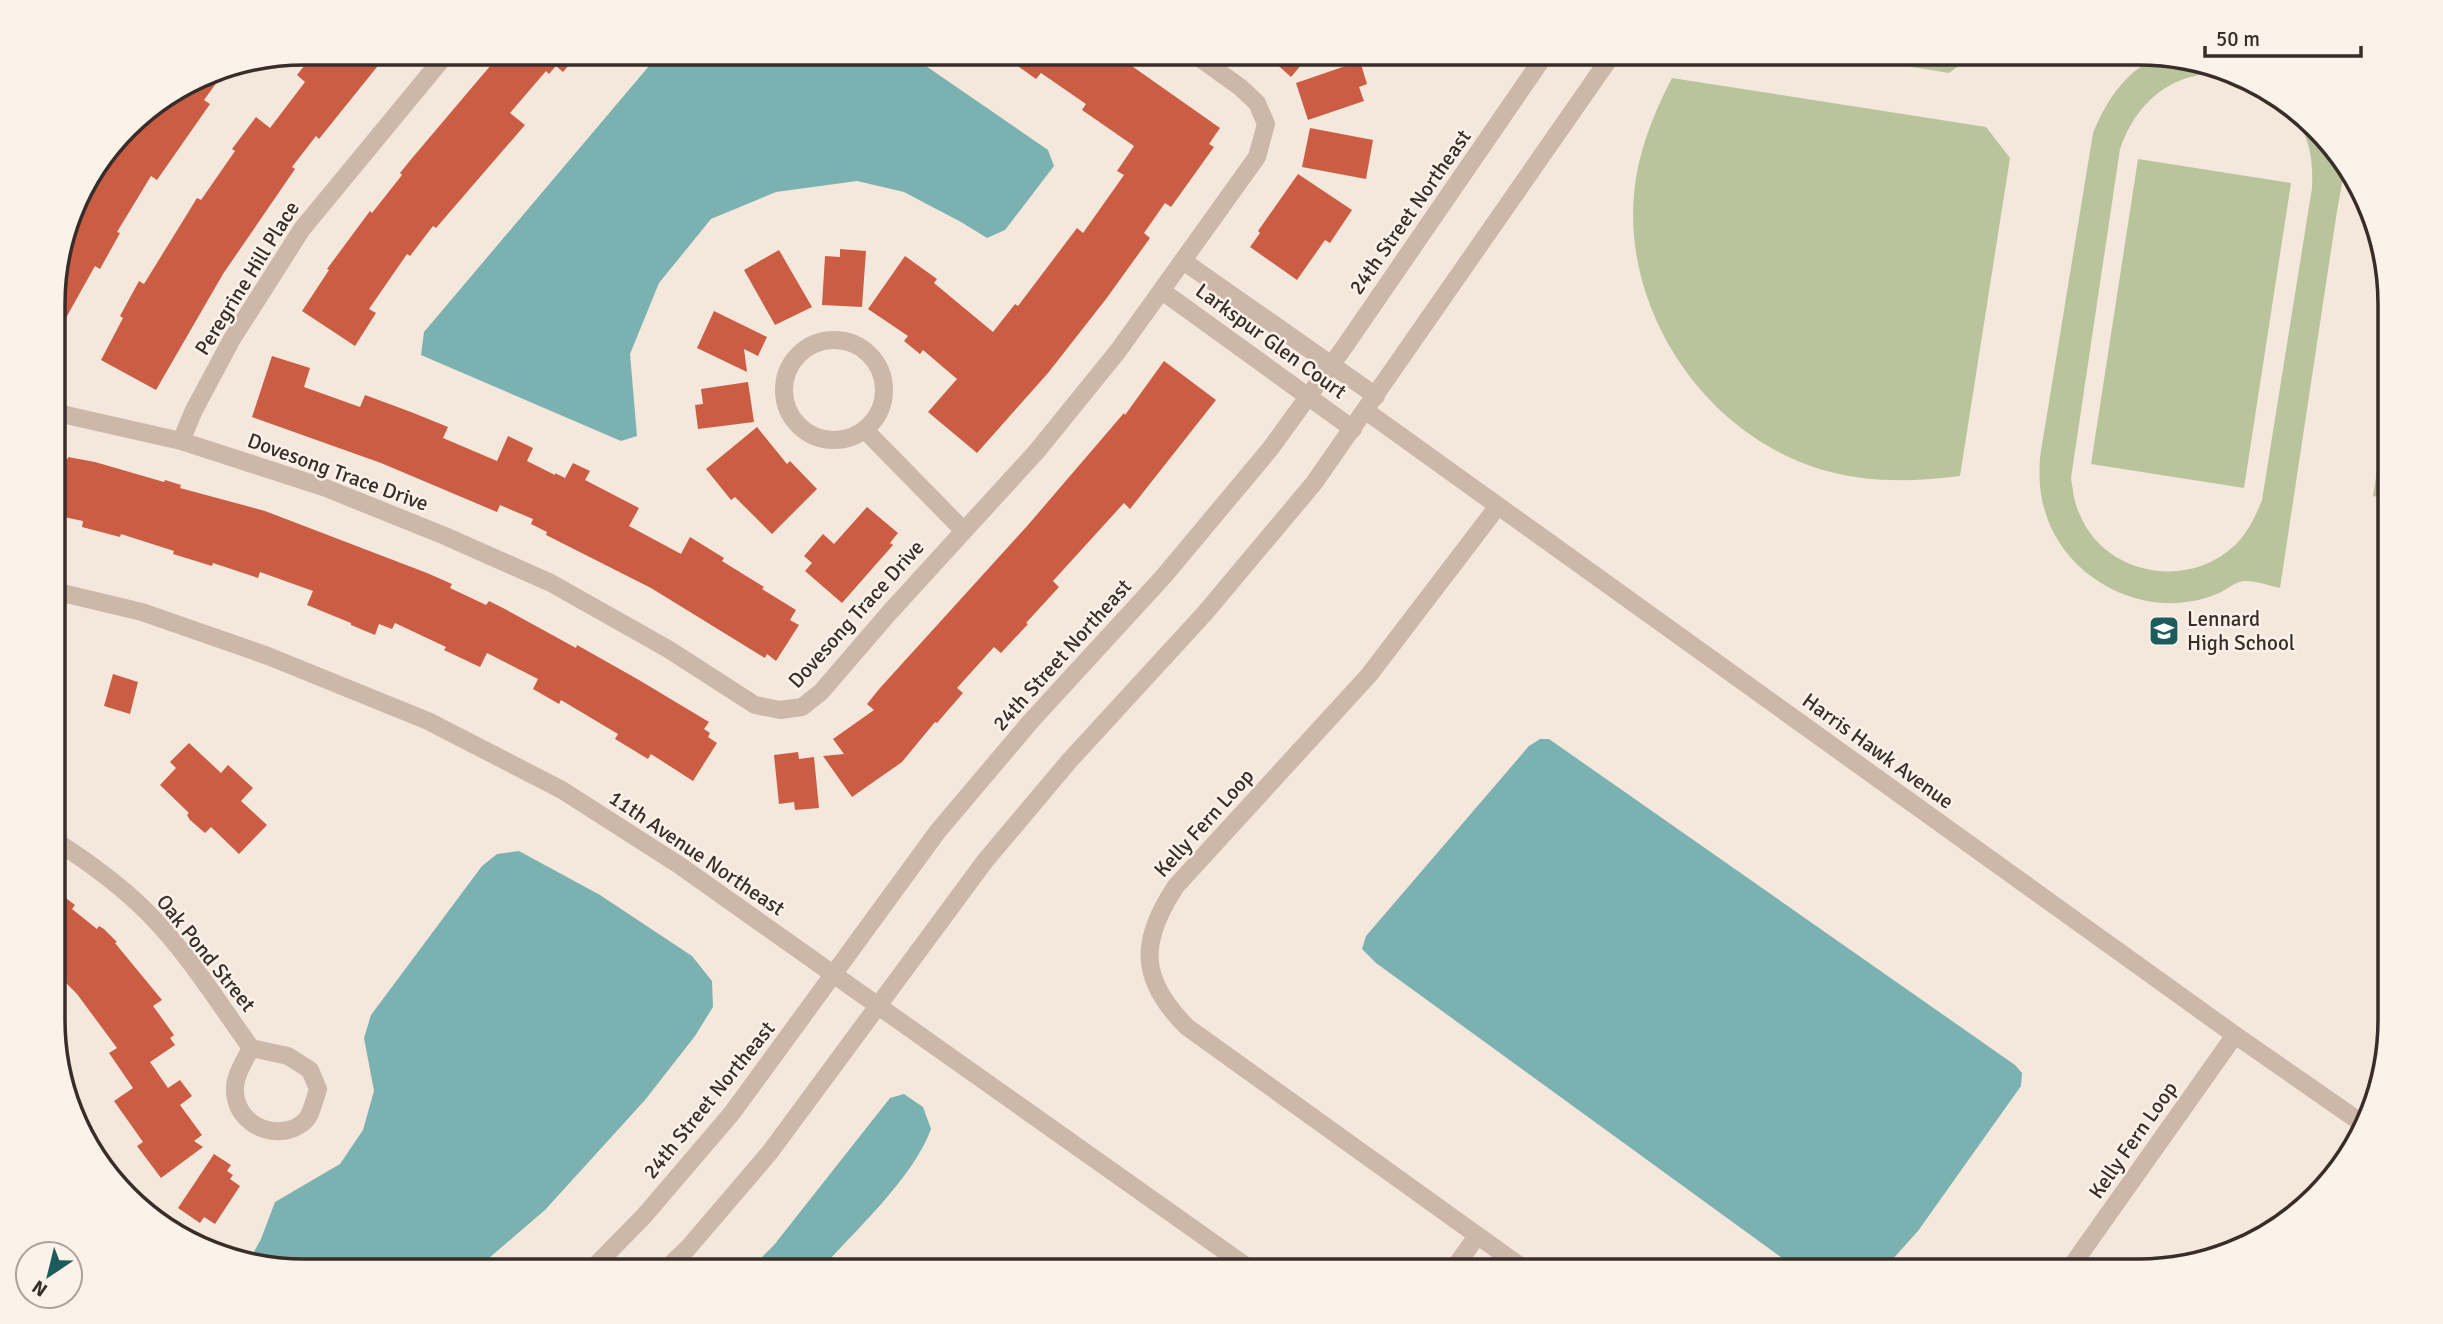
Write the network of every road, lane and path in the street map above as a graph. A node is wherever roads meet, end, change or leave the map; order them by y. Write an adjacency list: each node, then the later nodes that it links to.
1 (437, 65): 13 (street, Peregrine Hill Place)
2 (1209, 65): 5 (street, Dovesong Trace Drive)
3 (1538, 65): 7 (street, 24th Street Northeast)
4 (1605, 65): 9 (street)
5 (1183, 261): 6 (street, Dovesong Trace Drive); 7 (street, Larkspur Glen Court)
6 (1162, 291): 8 (street, Larkspur Glen Court); 15 (street, Dovesong Trace Drive)
7 (1331, 365): 8 (street, 24th Street Northeast); 9 (street, Larkspur Glen Court)
8 (1308, 397): 11 (street, Larkspur Glen Court); 18 (street, 24th Street Northeast)
9 (1371, 403): 11 (street); 14 (street, Harris Hawk Avenue)
10 (65, 415): 13 (street, Dovesong Trace Drive)
11 (1353, 429): 19 (street)
12 (865, 430): 12 (street); 15 (street)
13 (181, 441): 15 (street, Dovesong Trace Drive)
14 (1498, 506): 20 (street, Harris Hawk Avenue); 23 (street, Kelly Fern Loop)
15 (963, 530)
16 (65, 594): 18 (street, 11th Avenue Northeast)
17 (65, 847): 21 (street, Oak Pond Street)
18 (835, 975): 19 (street, 11th Avenue Northeast); 24 (street, 24th Street Northeast)
19 (878, 1005): 25 (street); 26 (street, 11th Avenue Northeast)
20 (2235, 1035): 22 (street, Harris Hawk Avenue); 29 (street, Kelly Fern Loop)
21 (251, 1048): 21 (street)
22 (2357, 1120)
23 (1477, 1236): 27 (street); 28 (street, Kelly Fern Loop)
24 (602, 1259)
25 (677, 1259)
26 (1236, 1259)
27 (1461, 1259)
28 (1510, 1259)
29 (2076, 1259)

